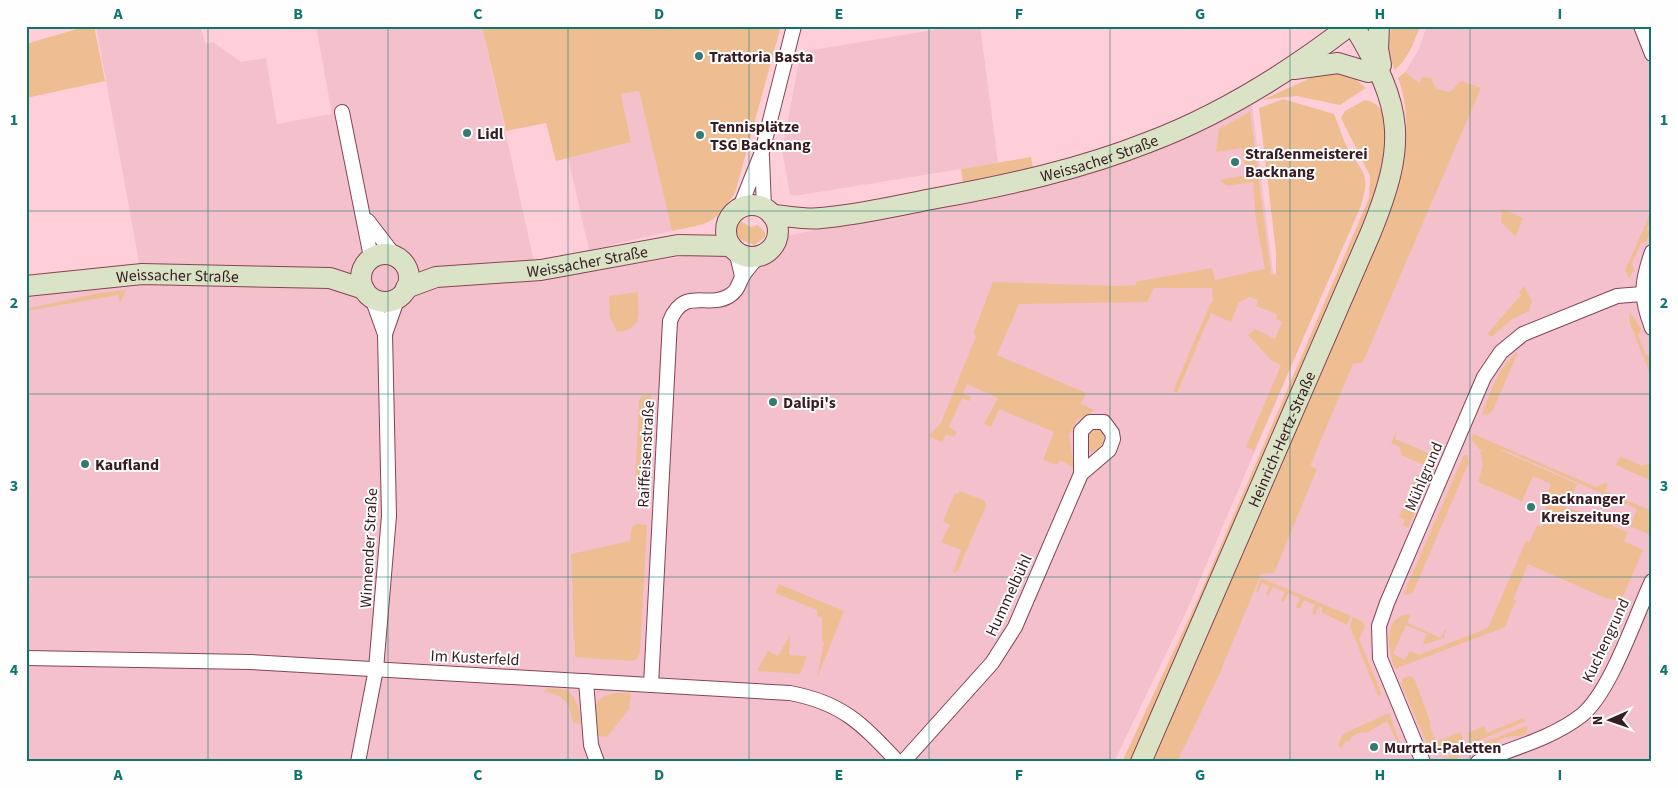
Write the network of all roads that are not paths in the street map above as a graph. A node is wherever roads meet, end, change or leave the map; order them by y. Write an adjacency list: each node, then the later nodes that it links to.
1 (794, 26): 11 (street, Weissacher Straße)
2 (1379, 26): 8 (street)
3 (1641, 26): 5 (street)
4 (1348, 28): 6 (street, Weissacher Straße); 7 (street, Heinrich-Hertz-Straße); 8 (street, Heinrich-Hertz-Straße)
5 (1652, 54)
6 (1284, 71): 7 (street); 15 (street, Weissacher Straße)
7 (1368, 72): 9 (street, Heinrich-Hertz-Straße)
8 (1387, 86): 9 (street, Heinrich-Hertz-Straße)
9 (1393, 108): 43 (street, Heinrich-Hertz-Straße)
10 (342, 112): 14 (street)
11 (762, 152): 12 (street, Weissacher Straße); 13 (street, Weissacher Straße)
12 (740, 207): 13 (street, Weissacher Straße); 16 (street, Weissacher Straße)
13 (768, 211): 15 (street, Weissacher Straße); 17 (street, Weissacher Straße)
14 (364, 214): 22 (street); 23 (street)
15 (820, 218): 17 (street, Weissacher Straße)
16 (727, 223): 18 (street, Weissacher Straße); 19 (street)
17 (776, 239): 21 (street, Weissacher Straße)
18 (678, 245): 19 (street, Weissacher Straße); 25 (street, Weissacher Straße)
19 (733, 249): 21 (street, Weissacher Straße); 24 (street)
20 (1652, 252): 30 (street)
21 (758, 256): 24 (street, Raiffeisenstraße)
22 (400, 260): 23 (street, Weissacher Straße); 25 (street, Weissacher Straße); 29 (street)
23 (367, 262): 26 (street, Weissacher Straße); 28 (street)
24 (742, 276): 38 (street, Raiffeisenstraße)
25 (436, 277): 29 (street, Weissacher Straße)
26 (330, 278): 27 (street, Weissacher Straße); 28 (street, Weissacher Straße)
27 (26, 286)
28 (368, 293): 29 (street, Weissacher Straße); 32 (street, Winnender Straße)
29 (402, 293): 32 (street, Winnender Straße)
30 (1642, 294): 31 (street); 44 (street, Mühlgrund)
31 (1652, 328)
32 (386, 334): 36 (street, Winnender Straße)
33 (1081, 474): 42 (street, Hummelbühl)
34 (1652, 581): 45 (street, Kuchengrund)
35 (26, 658): 36 (street, Im Kusterfeld)
36 (376, 669): 37 (street, Im Kusterfeld); 39 (street, Winnender Straße)
37 (586, 681): 38 (street, Im Kusterfeld); 40 (street)
38 (651, 685): 41 (street, Im Kusterfeld)
39 (358, 762)
40 (597, 762)
41 (898, 762)
42 (903, 762)
43 (1142, 762)
44 (1423, 762)
45 (1478, 762)

